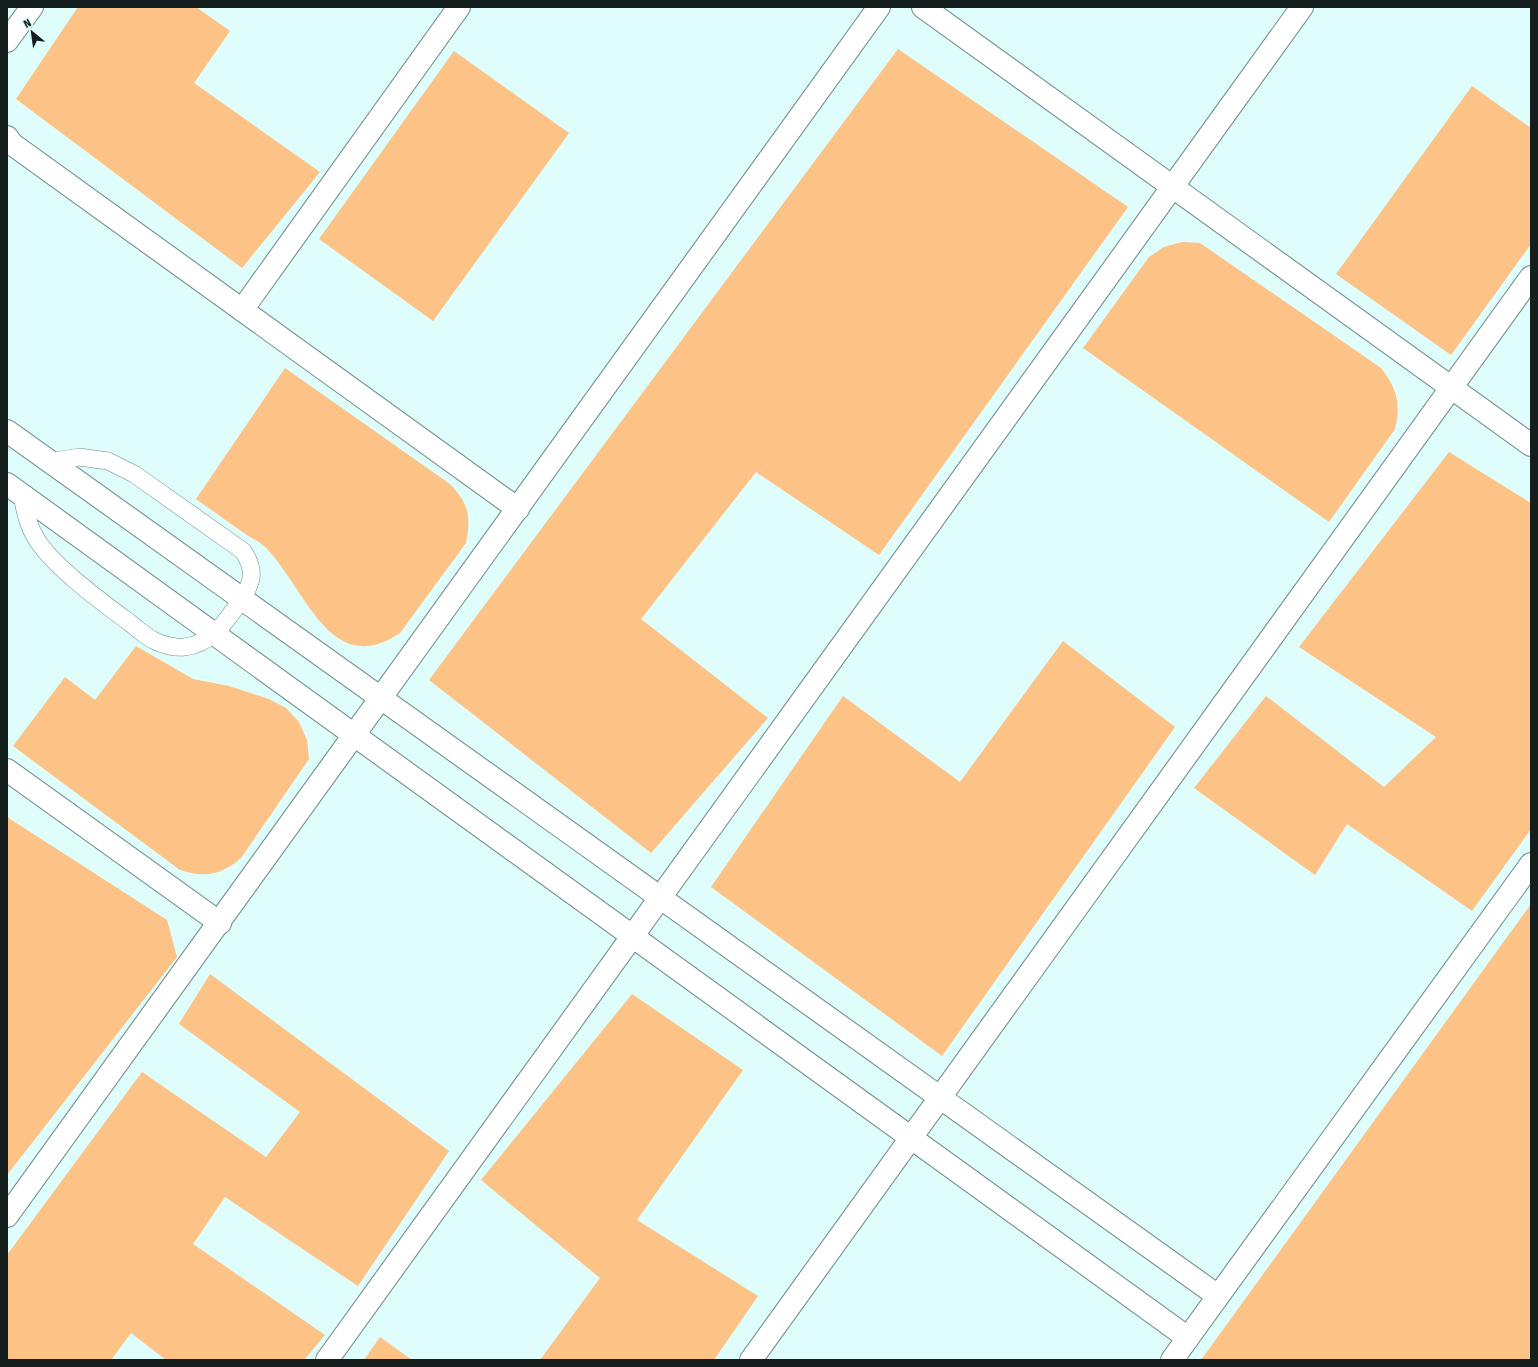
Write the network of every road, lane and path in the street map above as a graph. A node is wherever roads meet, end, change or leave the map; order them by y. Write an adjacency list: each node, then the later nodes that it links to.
1 (32, 7): 6 (street)
2 (459, 7): 10 (street)
3 (879, 7): 16 (street)
4 (923, 7): 8 (street)
5 (1302, 7): 8 (street)
6 (7, 41)
7 (7, 137): 10 (street)
8 (1172, 187): 11 (street); 23 (street)
9 (1531, 278): 11 (street)
10 (242, 310): 16 (street)
11 (1451, 388): 13 (street); 26 (street)
12 (7, 431): 14 (street)
13 (1531, 445)
14 (50, 462): 17 (street); 17 (lane)
15 (15, 489): 18 (street); 18 (lane)
16 (518, 509): 19 (street)
17 (242, 599): 18 (lane); 19 (street)
18 (215, 634): 20 (street)
19 (382, 699): 20 (street); 23 (street)
20 (355, 736): 24 (street); 25 (street)
21 (7, 770): 24 (street)
22 (1531, 864): 29 (street)
23 (660, 898): 25 (street); 26 (street)
24 (220, 923): 28 (street)
25 (632, 936): 27 (street); 31 (street)
26 (940, 1098): 27 (street); 29 (street)
27 (911, 1138): 30 (street); 32 (street)
28 (7, 1216)
29 (1218, 1296): 30 (street)
30 (1188, 1338): 33 (street)
31 (327, 1360)
32 (751, 1360)
33 (1172, 1360)

